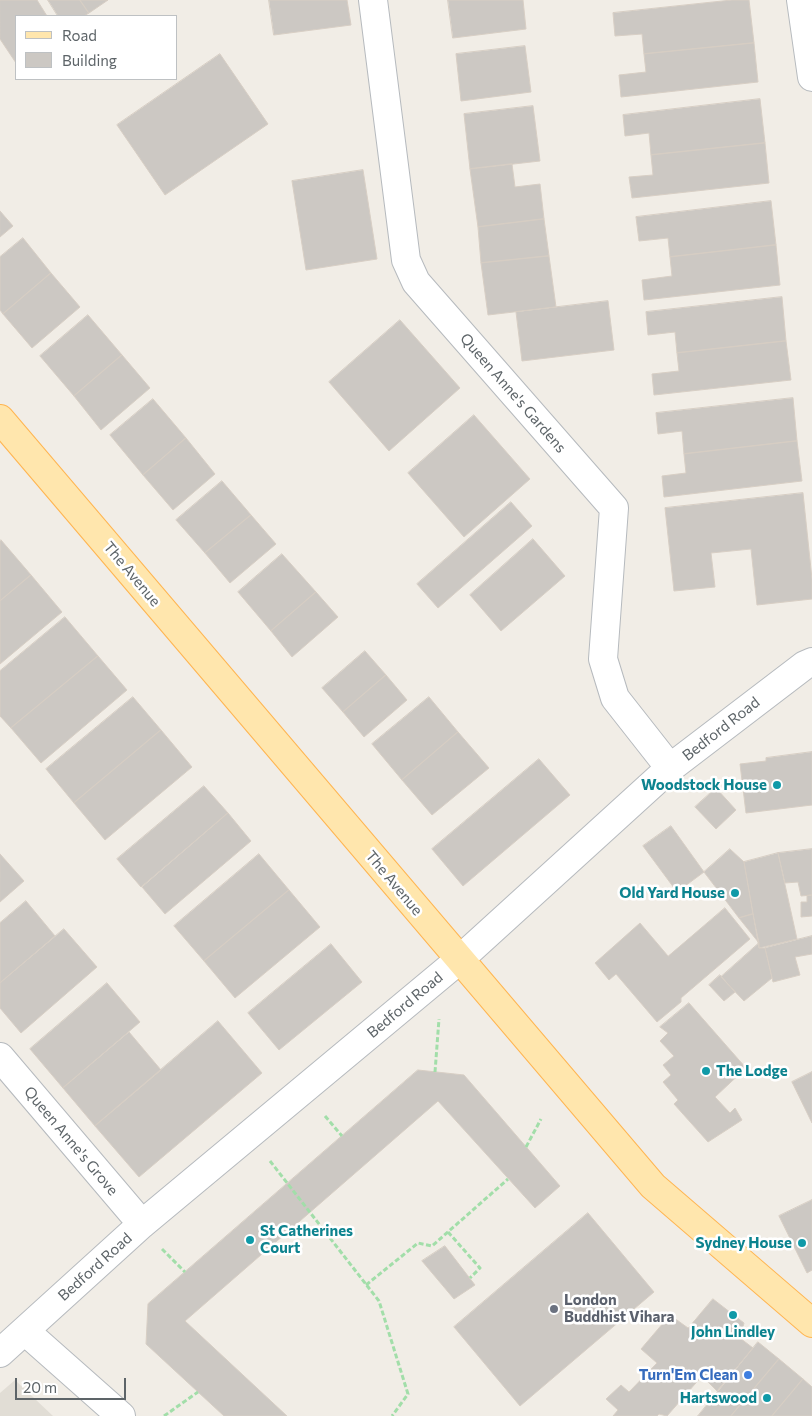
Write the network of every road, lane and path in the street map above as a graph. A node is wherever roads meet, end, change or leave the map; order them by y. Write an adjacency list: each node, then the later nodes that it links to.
1 (373, 0): 6 (street, Queen Anne's Gardens)
2 (801, 0): 3 (street)
3 (812, 77)
4 (0, 419): 7 (main road, The Avenue)
5 (812, 662): 6 (street, Bedford Road)
6 (670, 768): 7 (street, Bedford Road)
7 (459, 960): 17 (street, Bedford Road); 23 (main road, The Avenue)
8 (440, 1011): 10 (path)
9 (0, 1057): 17 (street, Queen Anne's Grove)
10 (435, 1072)
11 (321, 1111): 13 (path)
12 (541, 1119): 14 (path)
13 (342, 1136)
14 (526, 1147)
15 (267, 1157): 22 (path)
16 (508, 1179): 18 (path)
17 (142, 1224): 24 (street, Bedford Road)
18 (448, 1232): 21 (path); 22 (path)
19 (160, 1247): 20 (path)
20 (185, 1272)
21 (470, 1278)
22 (366, 1285): 29 (path)
23 (812, 1323)
24 (25, 1332): 25 (street, Bedford Road); 27 (street)
25 (0, 1353)
26 (198, 1392): 28 (path)
27 (121, 1416)
28 (164, 1416)
29 (392, 1416)

